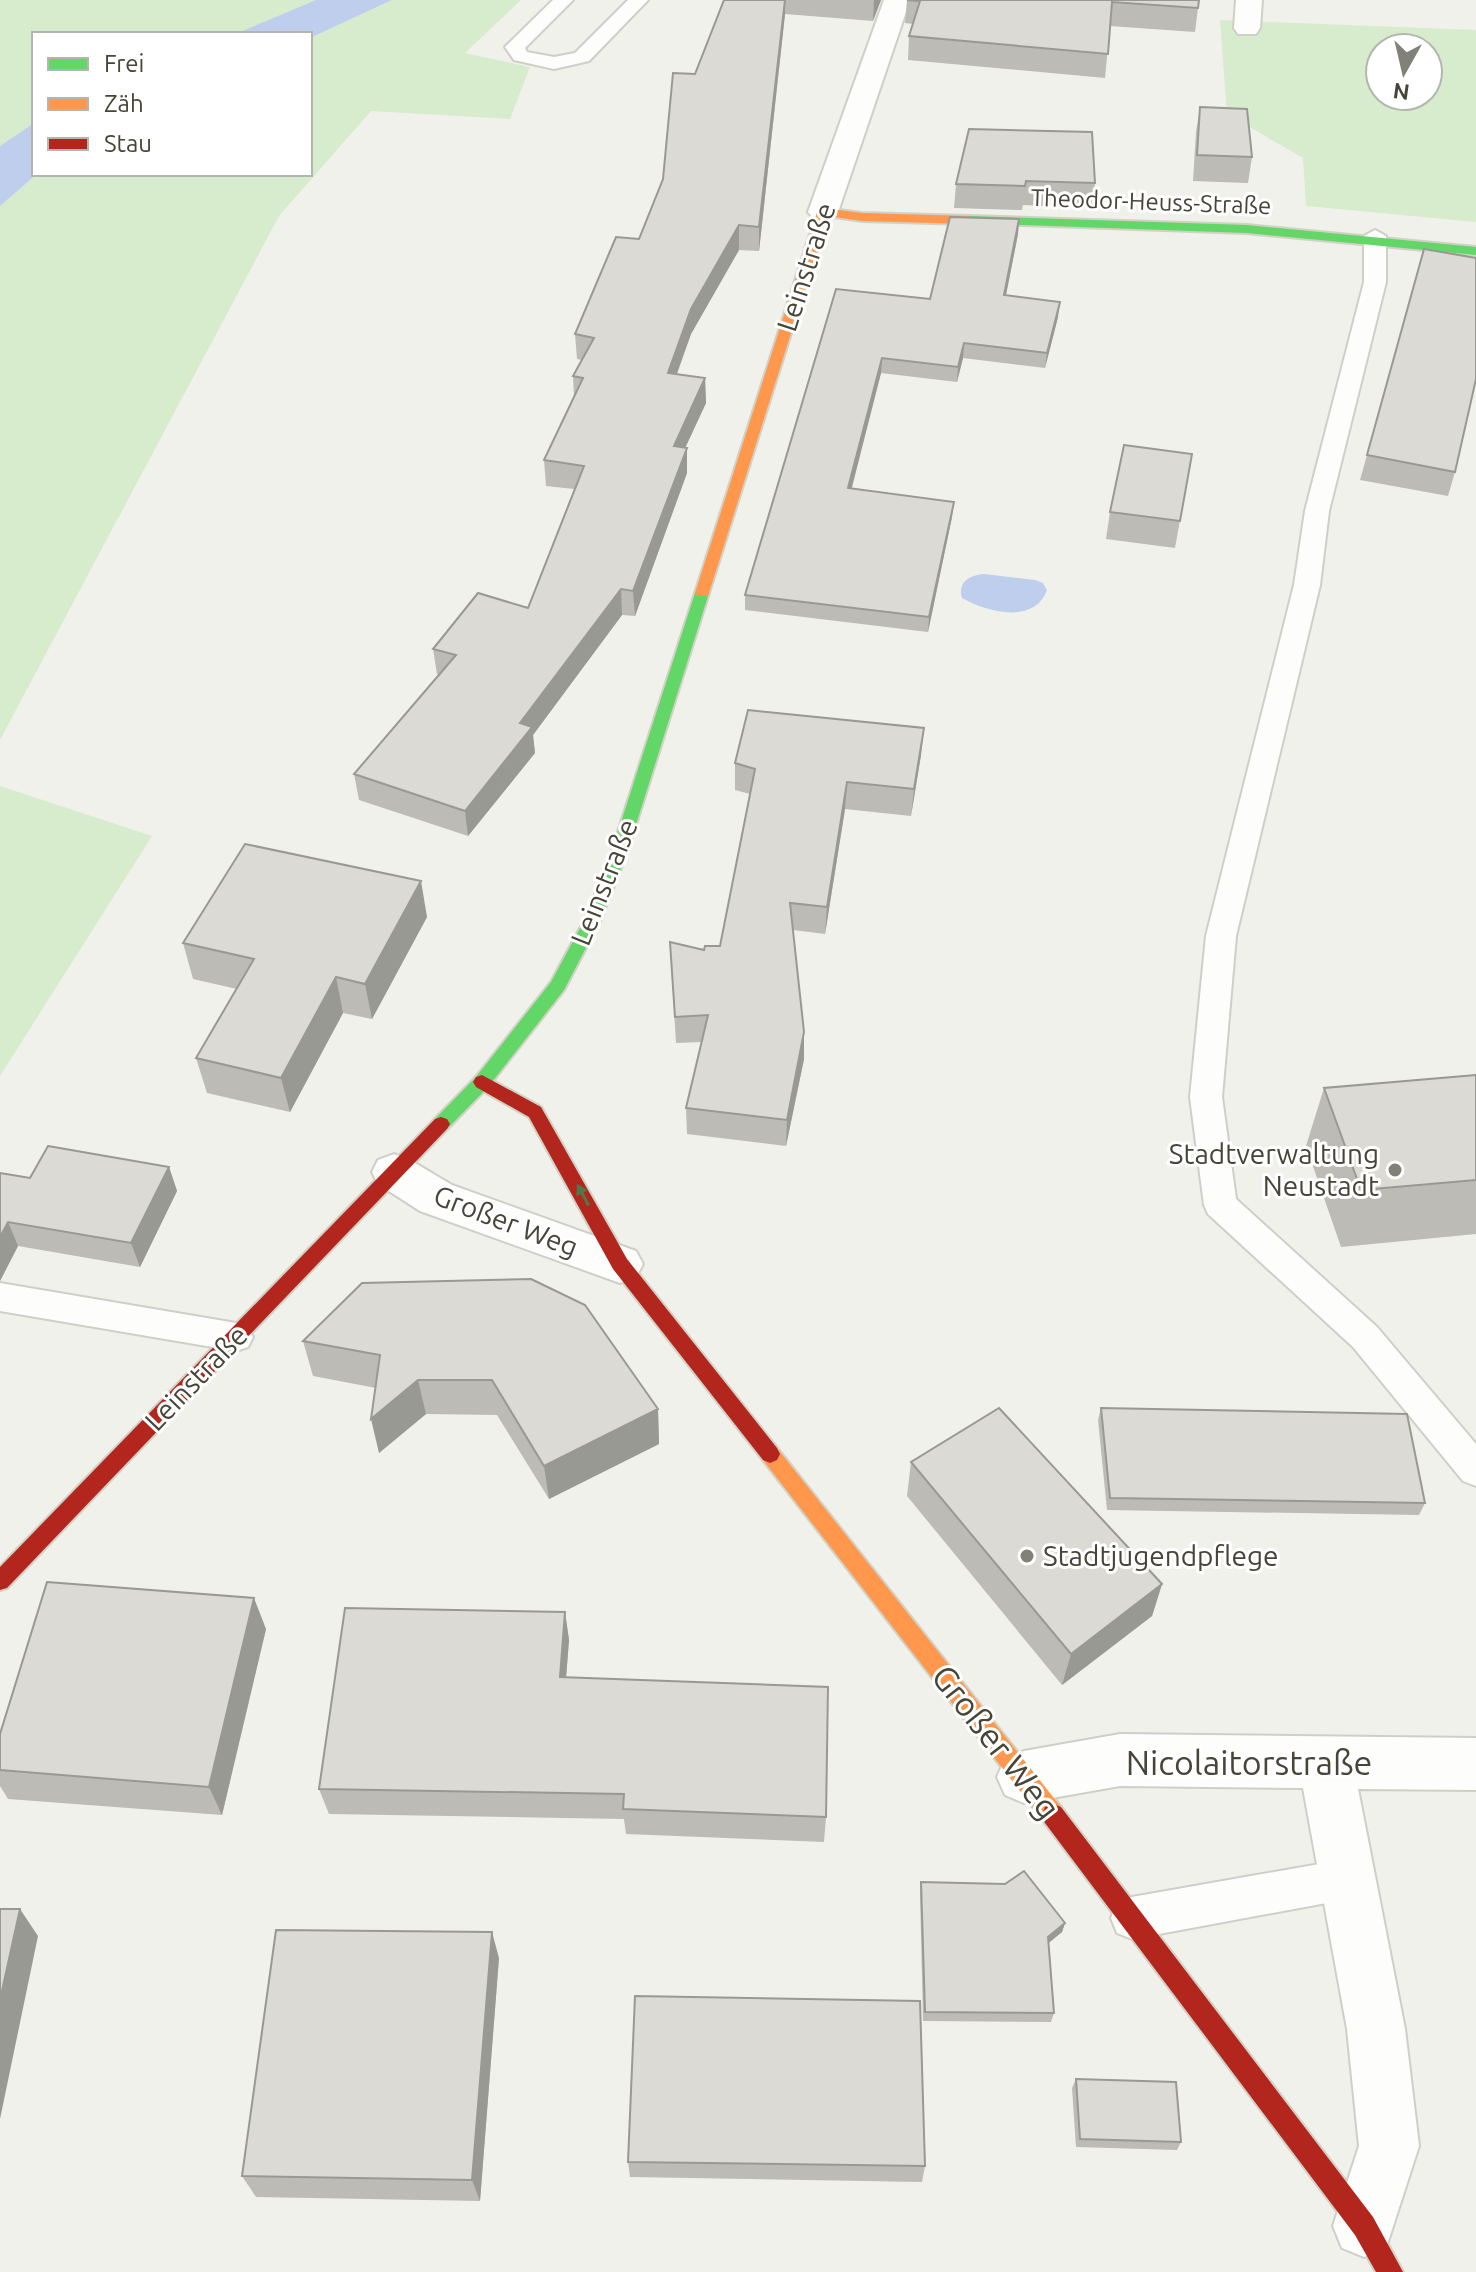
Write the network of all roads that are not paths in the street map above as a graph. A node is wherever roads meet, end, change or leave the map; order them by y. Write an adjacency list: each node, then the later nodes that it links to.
1 (564, 0): 2 (lane)
2 (639, 0)
3 (897, 0): 6 (street, Leinstraße)
4 (1249, 0): 5 (street)
5 (1247, 28)
6 (823, 212): 7 (street, Theodor-Heuss-Straße); 9 (street, Leinstraße)
7 (1375, 236): 8 (street, Theodor-Heuss-Straße); 14 (lane)
8 (1476, 251)
9 (482, 1082): 10 (street, Leinstraße); 11 (street, Großer Weg, one-way to 9)
10 (394, 1172): 11 (street, Großer Weg); 13 (street, Leinstraße)
11 (620, 1264): 18 (street, Großer Weg)
12 (0, 1297): 13 (lane)
13 (236, 1337): 15 (street, Leinstraße)
14 (1476, 1470)
15 (0, 1581)
16 (1326, 1764): 17 (street, Nicolaitorstraße); 18 (street, Nicolaitorstraße); 19 (street, Großer Weg)
17 (1476, 1764)
18 (1024, 1777): 20 (street, Großer Weg)
19 (1348, 1879): 20 (lane); 21 (street, Großer Weg)
20 (1132, 1918): 21 (street, Großer Weg)
21 (1377, 2249)

